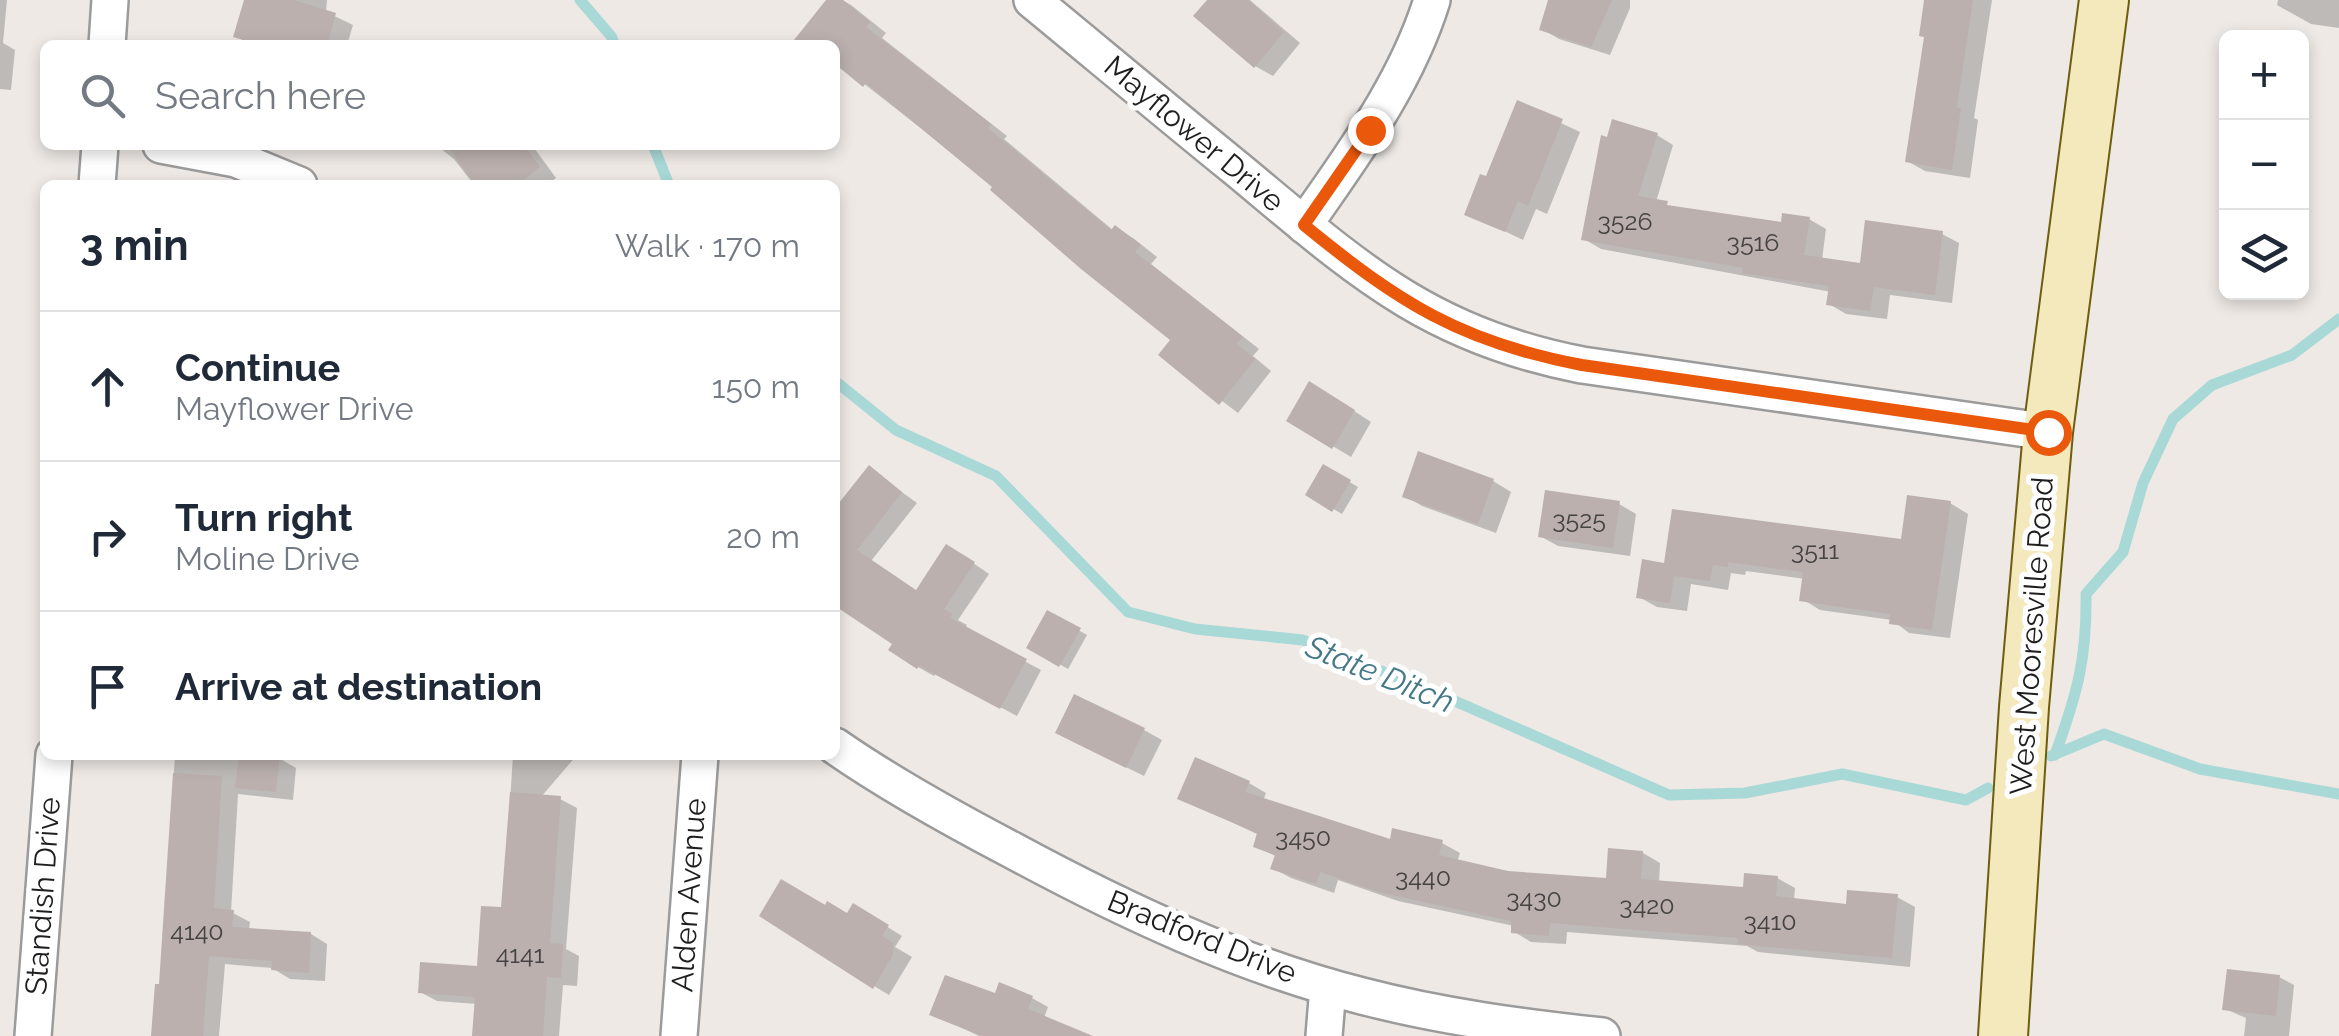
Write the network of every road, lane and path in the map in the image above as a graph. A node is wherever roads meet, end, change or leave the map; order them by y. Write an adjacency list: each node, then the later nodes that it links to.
1 (110, 0): 5 (street)
2 (1032, 0): 10 (street, Mayflower Drive)
3 (1432, 0): 10 (street)
4 (2104, 0): 11 (main road, West Mooresville Road)
5 (107, 40)
6 (100, 150): 8 (street)
7 (188, 150): 9 (street)
8 (97, 180)
9 (287, 180)
10 (1304, 225): 11 (street, Mayflower Drive)
11 (2048, 432): 20 (main road, West Mooresville Road)
12 (840, 749): 15 (street, Bradford Drive)
13 (54, 760): 16 (street, Standish Drive)
14 (700, 760): 17 (street, Alden Avenue)
15 (1328, 987): 18 (street); 19 (street, Bradford Drive)
16 (32, 1036)
17 (678, 1036)
18 (1324, 1036)
19 (1602, 1036)
20 (2003, 1036)

